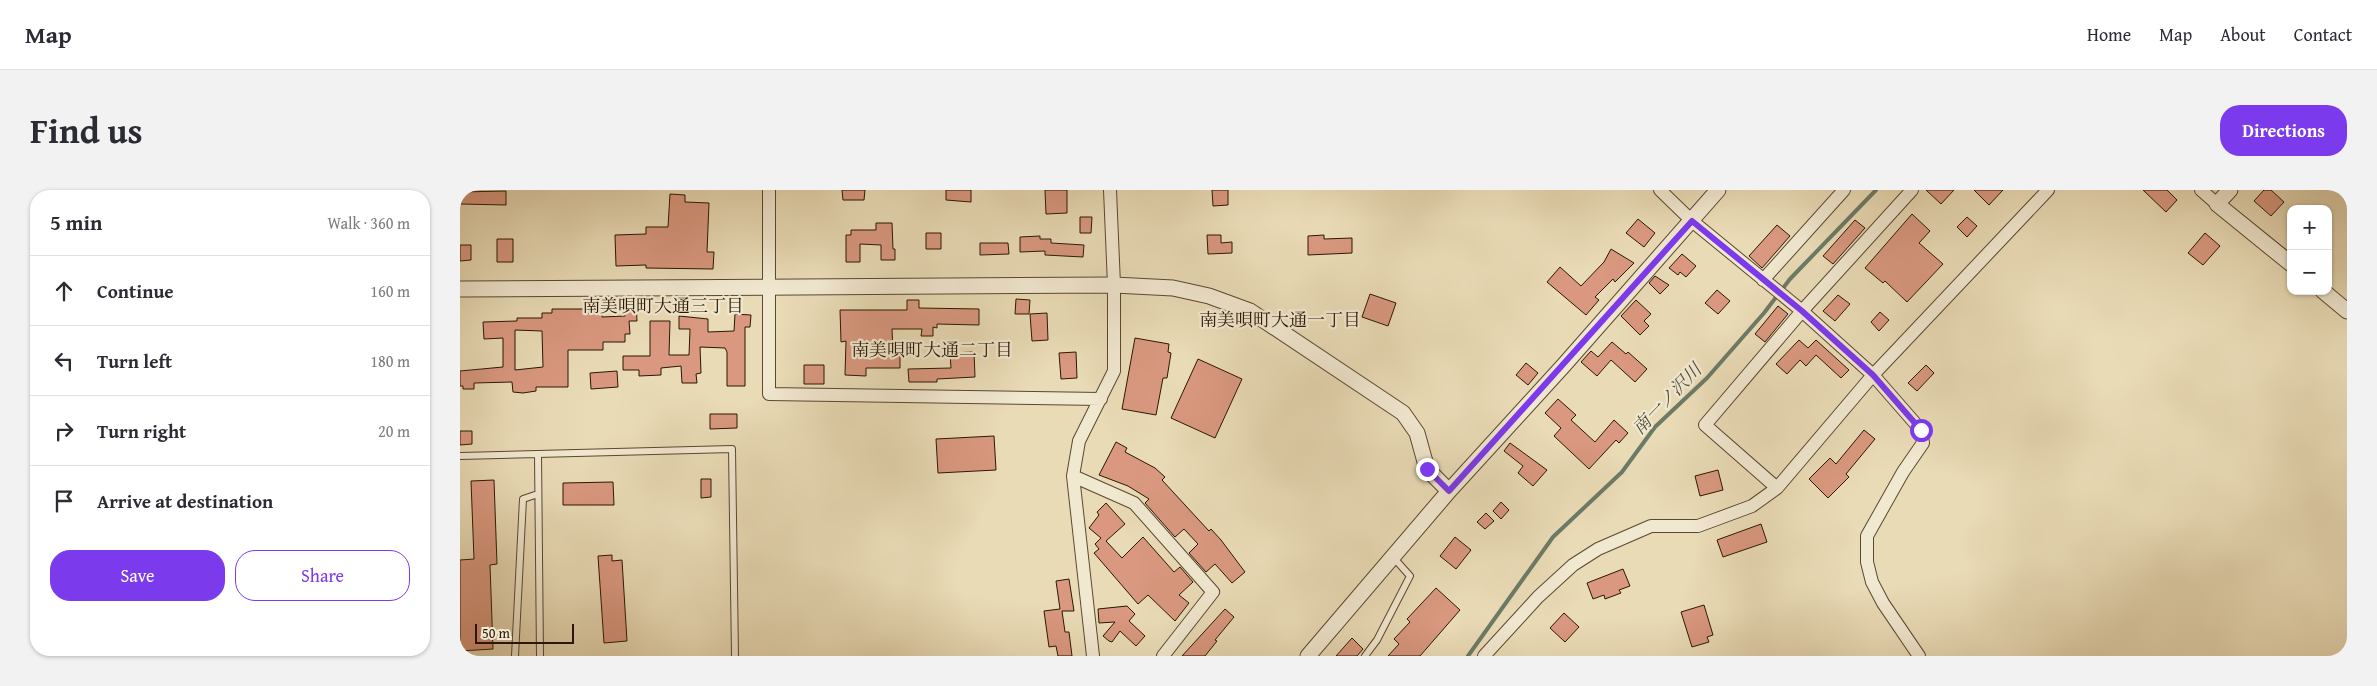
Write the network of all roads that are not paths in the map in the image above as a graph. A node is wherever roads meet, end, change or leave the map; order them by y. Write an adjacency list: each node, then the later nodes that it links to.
1 (769, 190): 15 (street)
2 (1110, 190): 14 (street)
3 (1660, 190): 11 (street)
4 (1718, 190): 11 (street)
5 (1844, 190): 13 (street)
6 (1912, 190): 18 (street)
7 (2201, 190): 10 (street)
8 (2230, 190): 10 (street)
9 (2045, 191): 20 (street)
10 (2217, 204): 12 (street)
11 (1692, 221): 13 (street); 26 (street)
12 (2287, 261)
13 (1767, 283): 18 (street)
14 (1114, 285): 15 (street); 21 (street); 26 (street)
15 (770, 286): 16 (street); 21 (street)
16 (460, 289)
17 (2328, 295): 19 (street)
18 (1802, 311): 20 (street); 25 (street)
19 (2347, 311)
20 (1873, 375): 25 (street); 37 (street)
21 (1101, 399): 24 (street)
22 (538, 454): 23 (lane); 27 (lane); 31 (lane)
23 (460, 456)
24 (1073, 476): 32 (street); 33 (street)
25 (1777, 488): 36 (street)
26 (1449, 491): 28 (street)
27 (538, 494): 29 (lane); 30 (lane)
28 (1393, 557): 34 (street); 35 (lane)
29 (515, 656)
30 (540, 656)
31 (735, 656)
32 (1093, 656)
33 (1163, 656)
34 (1308, 656)
35 (1365, 656)
36 (1484, 656)
37 (1919, 656)

